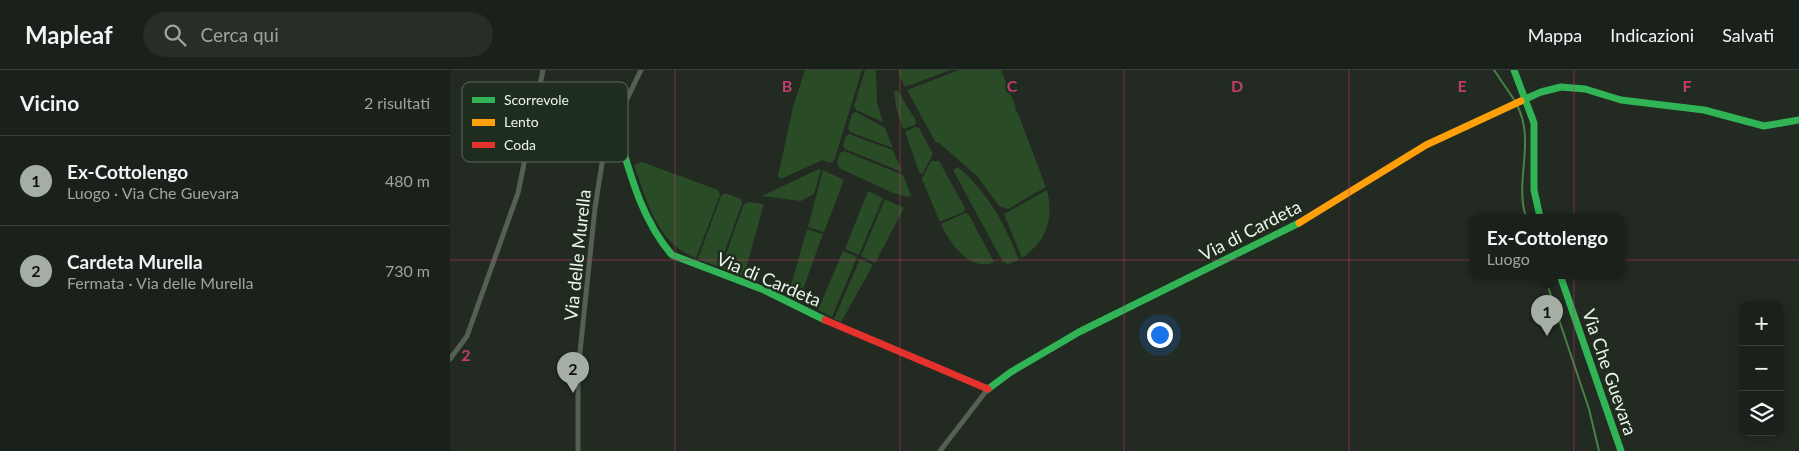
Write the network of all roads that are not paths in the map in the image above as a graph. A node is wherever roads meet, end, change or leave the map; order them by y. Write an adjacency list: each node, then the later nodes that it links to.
1 (641, 70): 3 (street, Via delle Murella)
2 (1514, 70): 4 (street)
3 (628, 96)
4 (1519, 101): 5 (street, Via di Cardeta); 9 (street); 12 (street, Via di Cardeta)
5 (1799, 120)
6 (628, 161): 12 (street, Via di Cardeta)
7 (524, 162): 11 (street)
8 (602, 162): 13 (street, Via delle Murella)
9 (1539, 214)
10 (1561, 279): 15 (street, Via Che Guevara)
11 (450, 359)
12 (988, 390): 14 (street, Via di Cardeta)
13 (578, 451)
14 (940, 451)
15 (1621, 451)

